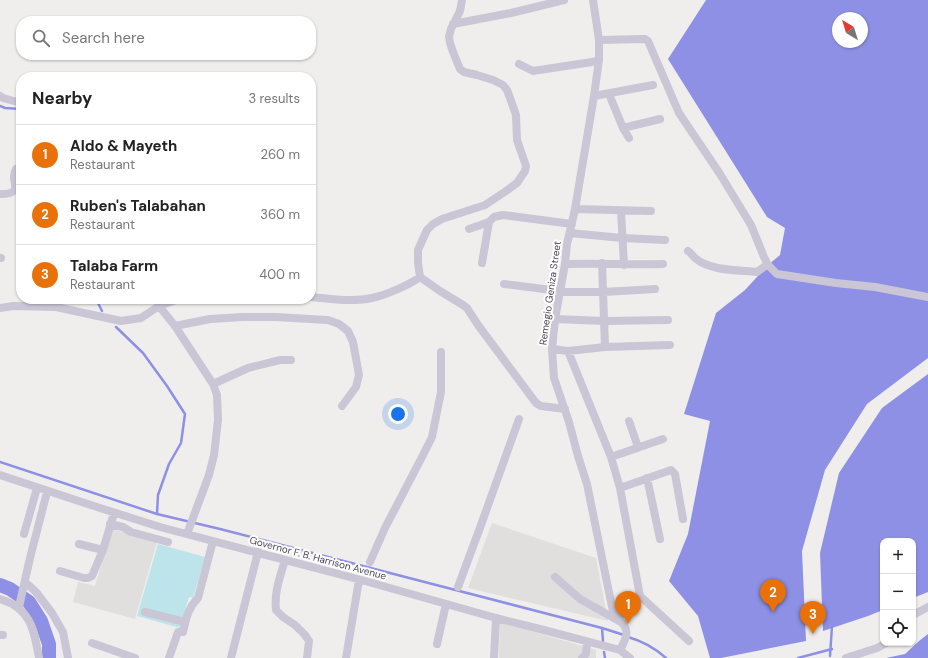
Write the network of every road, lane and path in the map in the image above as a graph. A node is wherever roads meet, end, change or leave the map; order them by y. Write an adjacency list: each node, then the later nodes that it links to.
1 (462, 0): 4 (street)
2 (564, 0): 4 (street)
3 (593, 0): 5 (street, Remegio Geniza Street)
4 (453, 24): 34 (street)
5 (600, 40): 6 (street, Remegio Geniza Street); 32 (street)
6 (599, 60): 7 (street); 11 (street, Remegio Geniza Street)
7 (519, 64)
8 (653, 85): 9 (street)
9 (609, 94): 11 (street); 14 (street)
10 (0, 96): 12 (street)
11 (594, 96): 18 (street, Remegio Geniza Street)
12 (16, 101)
13 (660, 119): 14 (street)
14 (623, 128): 15 (street)
15 (629, 138)
16 (16, 169): 17 (street)
17 (0, 194)
18 (576, 209): 19 (street); 22 (street, Remegio Geniza Street)
19 (621, 211): 20 (street); 25 (street)
20 (651, 211)
21 (489, 222): 22 (street); 23 (street); 28 (street)
22 (572, 224): 24 (street, Remegio Geniza Street)
23 (469, 228)
24 (570, 233): 25 (street); 30 (street, Remegio Geniza Street)
25 (622, 238): 26 (street); 33 (street)
26 (665, 240)
27 (688, 251): 32 (street)
28 (482, 263)
29 (602, 263): 30 (street); 33 (street); 38 (street)
30 (565, 264): 37 (street, Remegio Geniza Street)
31 (663, 264): 33 (street)
32 (768, 264): 40 (street)
33 (624, 265)
34 (420, 277): 39 (street); 56 (street)
35 (504, 284): 37 (street)
36 (655, 289): 38 (street)
37 (560, 291): 38 (street); 44 (street, Remegio Geniza Street)
38 (603, 292): 46 (street)
39 (316, 297)
40 (928, 297)
41 (165, 304): 42 (street)
42 (159, 306): 43 (street); 47 (street)
43 (0, 308)
44 (555, 319): 46 (street); 50 (street, Remegio Geniza Street)
45 (668, 320): 46 (street)
46 (604, 321): 49 (street)
47 (175, 326): 54 (street); 55 (street)
48 (670, 345): 49 (street)
49 (605, 347): 51 (street)
50 (552, 349): 51 (street); 56 (street, Remegio Geniza Street)
51 (568, 351): 61 (street)
52 (441, 352): 79 (street)
53 (291, 360): 54 (street)
54 (213, 384): 71 (street)
55 (342, 406)
56 (565, 409): 93 (street, Remegio Geniza Street)
57 (519, 419): 84 (street)
58 (629, 421): 60 (street)
59 (663, 439): 60 (street)
60 (638, 447): 61 (street)
61 (611, 457): 65 (street)
62 (0, 475): 64 (street, Governor F. B. Harrison Avenue)
63 (647, 478): 65 (street); 68 (street); 72 (street)
64 (37, 488): 66 (street, Governor F. B. Harrison Avenue); 70 (street)
65 (620, 488): 85 (street)
66 (47, 492): 67 (street, Governor F. B. Harrison Avenue); 83 (street)
67 (114, 513): 69 (street); 71 (street, Governor F. B. Harrison Avenue)
68 (683, 519)
69 (110, 524): 74 (street); 76 (street)
70 (24, 534)
71 (187, 534): 73 (street, Governor F. B. Harrison Avenue)
72 (660, 539)
73 (213, 541): 77 (street, Governor F. B. Harrison Avenue); 94 (street)
74 (168, 542)
75 (79, 544): 76 (street)
76 (103, 550): 80 (street)
77 (258, 552): 78 (street, Governor F. B. Harrison Avenue); 105 (street)
78 (285, 560): 82 (street, Governor F. B. Harrison Avenue); 106 (street)
79 (370, 562)
80 (60, 571)
81 (555, 577): 93 (street)
82 (359, 580): 88 (street, Governor F. B. Harrison Avenue); 107 (street)
83 (25, 582): 87 (street); 102 (street)
84 (458, 587)
85 (640, 596): 93 (street); 95 (street)
86 (0, 599): 87 (street)
87 (20, 600): 101 (street)
88 (446, 604): 92 (street, Governor F. B. Harrison Avenue); 98 (street)
89 (928, 607): 91 (street)
90 (145, 612): 94 (street)
91 (916, 613)
92 (496, 618): 96 (street, Governor F. B. Harrison Avenue); 108 (street)
93 (617, 619): 100 (street, Remegio Geniza Street)
94 (185, 622): 104 (street)
95 (689, 641)
96 (587, 642): 100 (street, Governor F. B. Harrison Avenue); 109 (street)
97 (92, 643): 103 (street)
98 (437, 644)
99 (881, 646): 111 (street)
100 (620, 650): 110 (street, Governor F. B. Harrison Avenue)
101 (39, 658)
102 (68, 658)
103 (135, 658)
104 (169, 658)
105 (231, 658)
106 (307, 658)
107 (346, 658)
108 (494, 658)
109 (582, 658)
110 (630, 658)
111 (846, 658)

